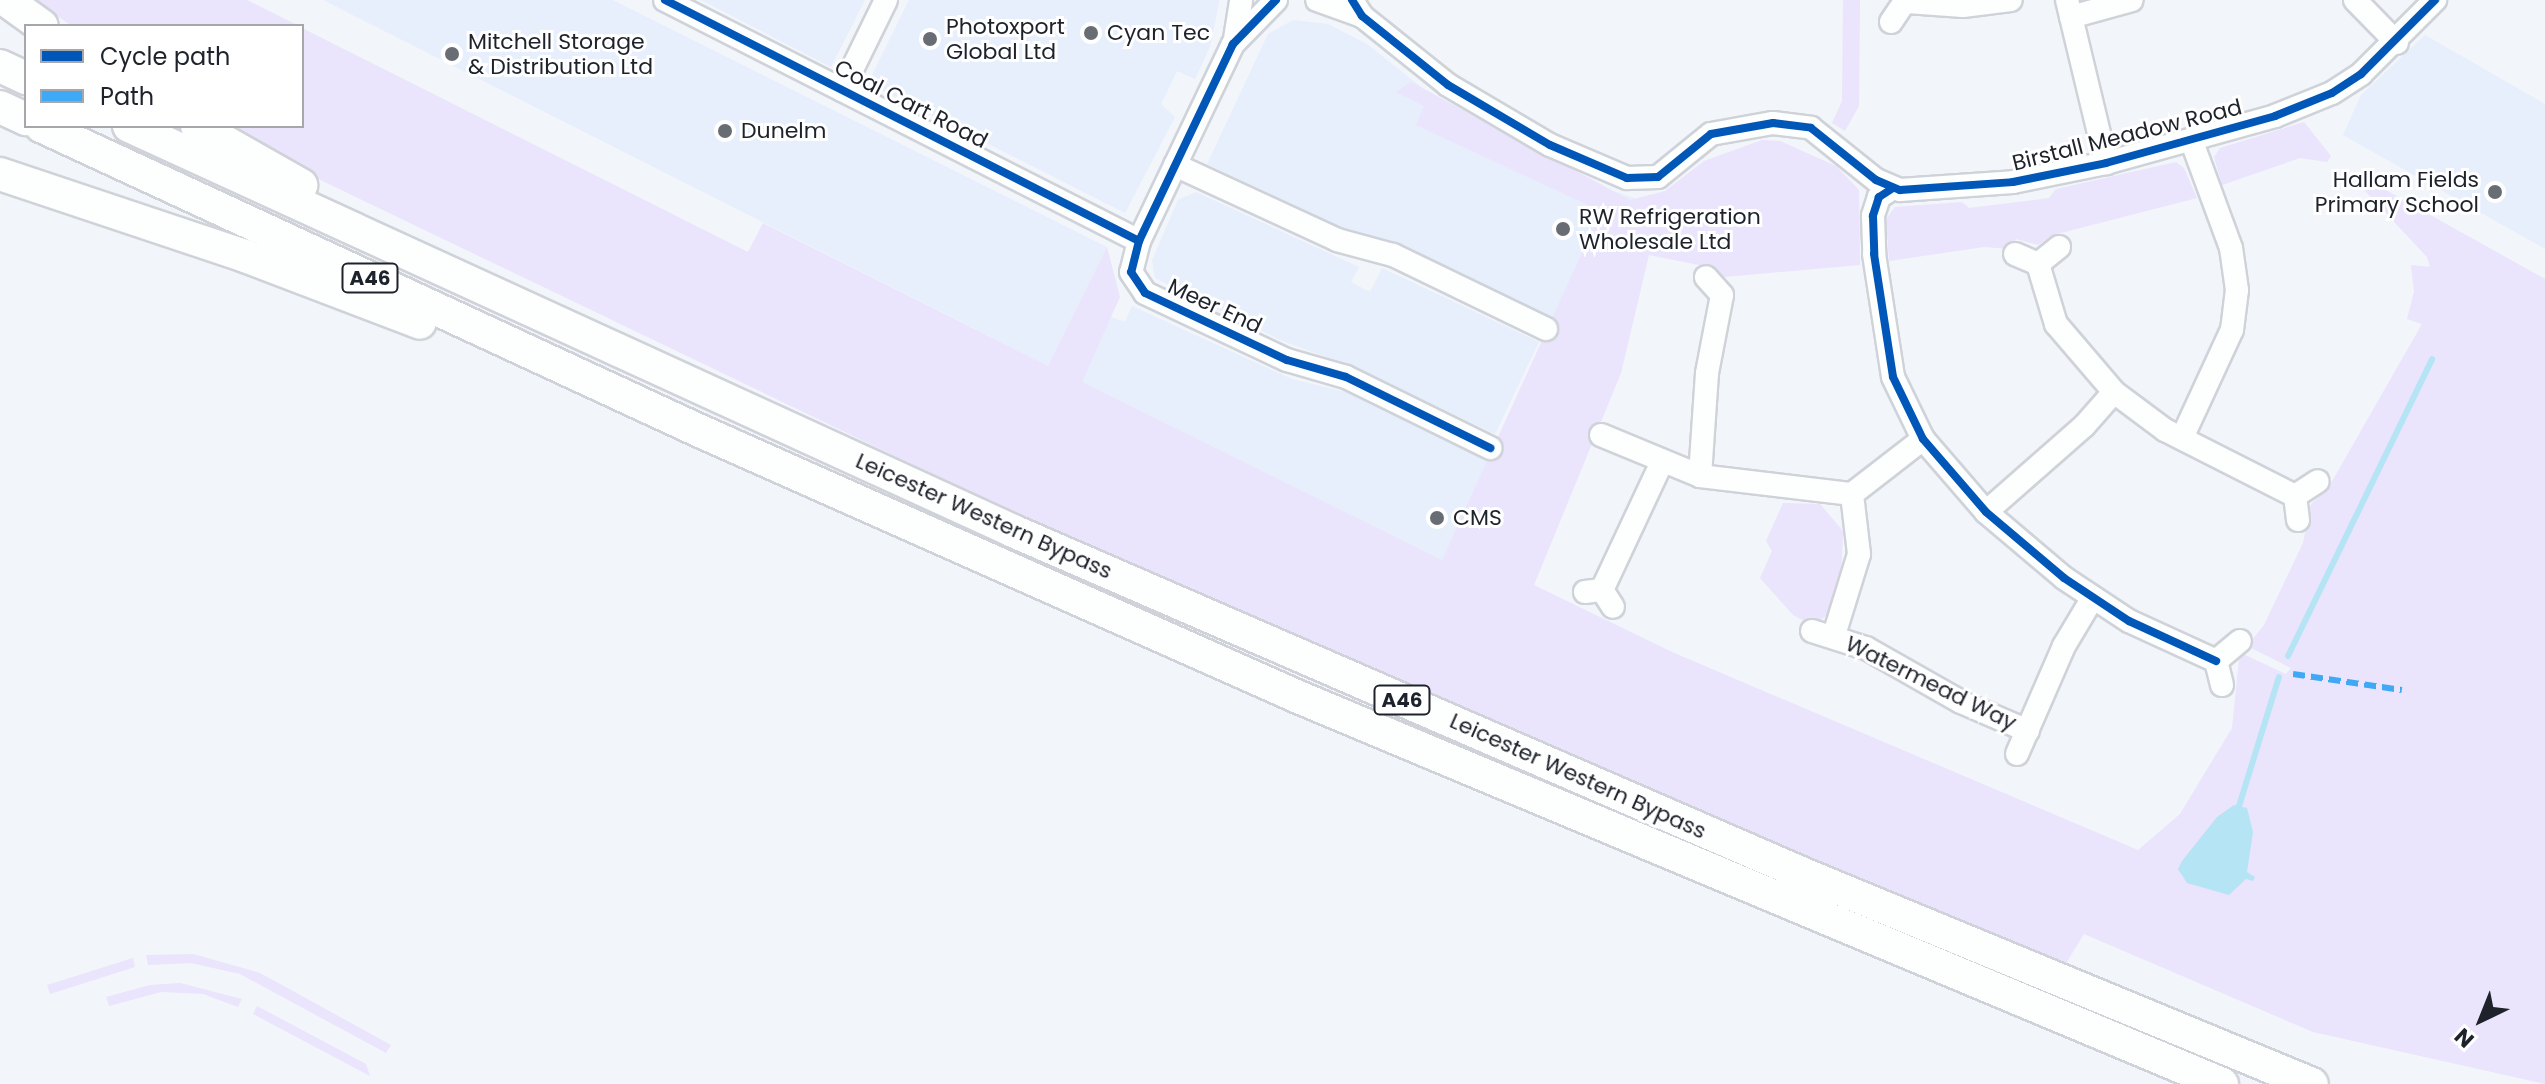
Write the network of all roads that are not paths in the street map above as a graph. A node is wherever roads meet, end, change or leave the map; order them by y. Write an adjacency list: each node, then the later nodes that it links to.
1 (6, 0): 15 (highway)
2 (665, 0): 20 (street, Coal Cart Road)
3 (886, 0): 20 (street)
4 (1241, 0): 17 (street, Meer End)
5 (1276, 0): 17 (street, Meer End)
6 (1317, 0): 12 (street)
7 (2011, 0): 11 (street)
8 (2132, 0): 13 (street)
9 (2355, 0): 16 (street)
10 (2435, 0): 16 (street, Birstall Meadow Road)
11 (1906, 1): 14 (street)
12 (1357, 8): 30 (street)
13 (2069, 8): 27 (street)
14 (1891, 22)
15 (39, 24)
16 (2397, 43): 26 (street, Birstall Meadow Road)
17 (1233, 44): 28 (street, Meer End)
18 (0, 66): 19 (highway)
19 (24, 77)
20 (842, 90): 31 (street, Coal Cart Road)
21 (0, 107): 22 (highway)
22 (24, 118)
23 (45, 128): 39 (highway, A46)
24 (133, 128): 36 (highway, A46)
25 (201, 128): 36 (highway)
26 (2192, 142): 27 (street, Birstall Meadow Road); 41 (street)
27 (2106, 163): 30 (street, Birstall Meadow Road)
28 (1175, 165): 31 (street, Meer End); 37 (street)
29 (0, 174): 39 (highway)
30 (1893, 188): 42 (street)
31 (1139, 241): 43 (street, Meer End)
32 (2059, 247): 34 (street)
33 (2015, 254): 34 (street)
34 (2038, 264): 38 (street)
35 (1706, 277): 45 (street)
36 (499, 298): 59 (highway, Leicester Western Bypass / A46)
37 (1546, 329)
38 (2114, 392): 41 (street); 49 (street)
39 (700, 431): 58 (highway, Leicester Western Bypass / A46)
40 (1601, 435): 44 (street)
41 (2182, 438): 48 (street)
42 (1923, 439): 47 (street); 49 (street)
43 (1490, 448)
44 (1661, 464): 45 (street); 51 (street)
45 (1700, 476): 47 (street)
46 (2318, 481): 48 (street)
47 (1852, 494): 56 (street, Watermead Way)
48 (2295, 496): 50 (street)
49 (1986, 512): 52 (street)
50 (2298, 520)
51 (1600, 596)
52 (2092, 599): 54 (street); 56 (street, Watermead Way)
53 (2240, 641): 54 (street)
54 (2216, 661): 55 (street)
55 (2222, 685)
56 (2028, 731): 57 (street, Watermead Way)
57 (2017, 754)
58 (2222, 1084)
59 (2312, 1084)

